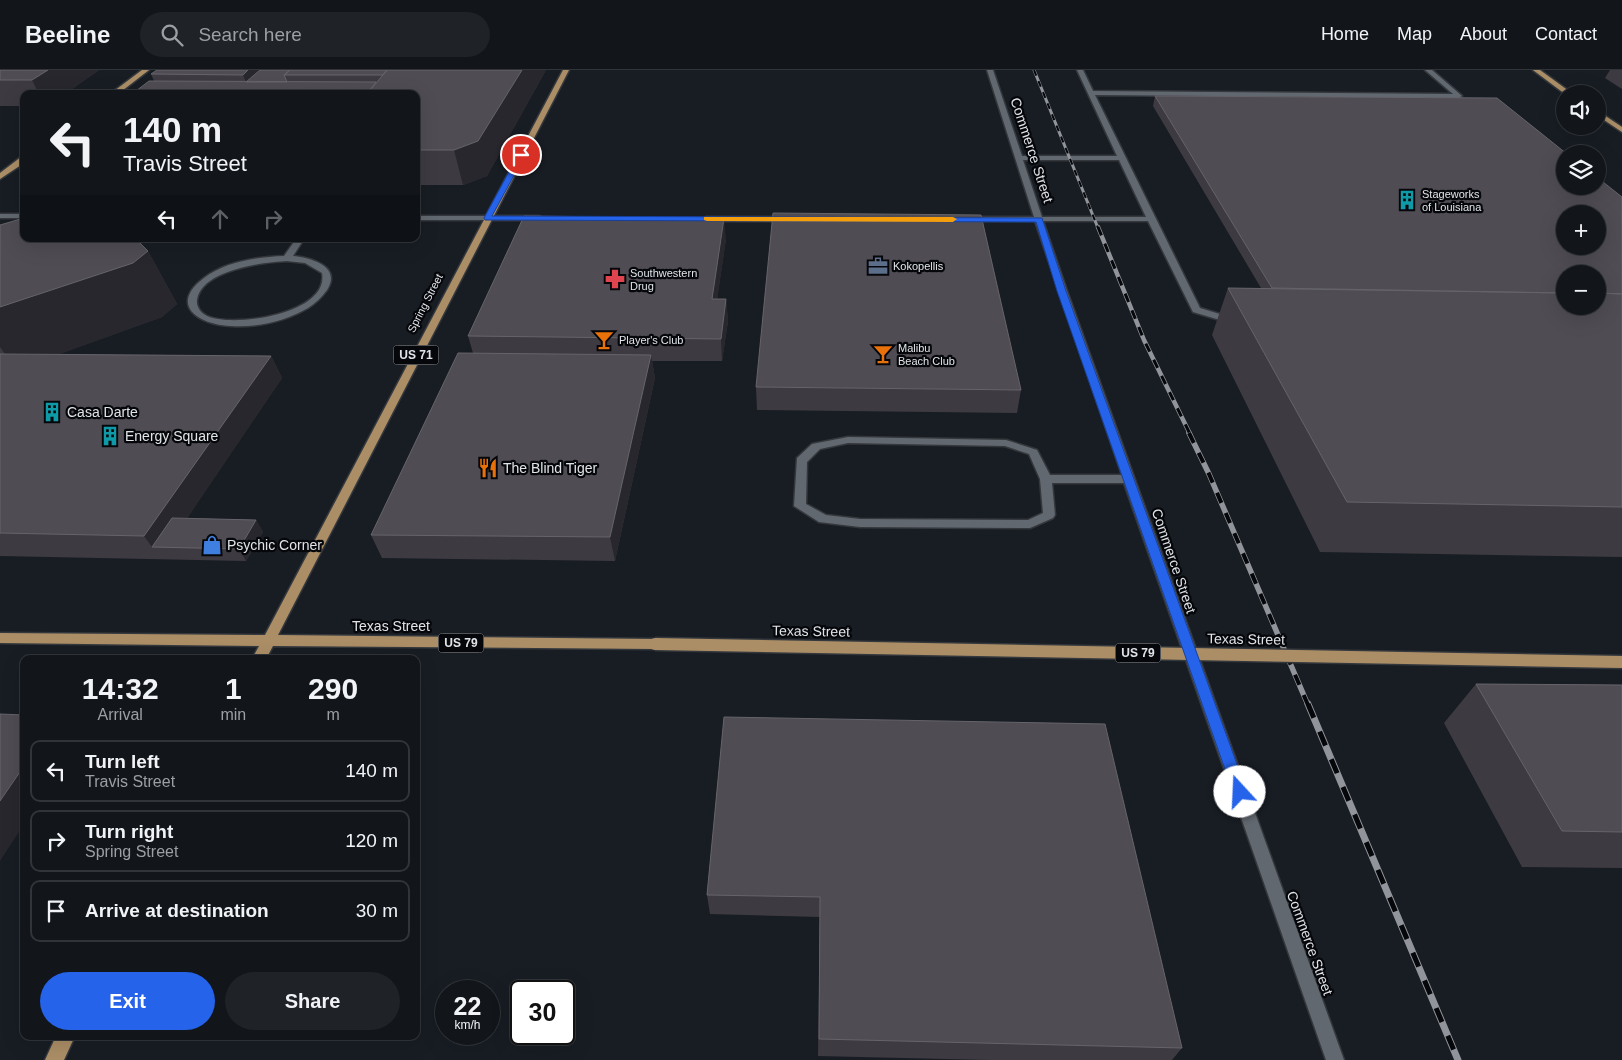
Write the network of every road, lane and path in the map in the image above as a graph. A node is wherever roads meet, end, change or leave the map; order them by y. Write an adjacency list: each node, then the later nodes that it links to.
1 (146, 70): 8 (main road)
2 (566, 70): 19 (main road, Spring Street / US 71)
3 (990, 70): 12 (street, Commerce Street)
4 (1080, 70): 9 (street)
5 (1428, 70): 9 (street)
6 (1536, 70): 7 (main road)
7 (1557, 85)
8 (118, 90)
9 (1090, 93): 13 (street)
10 (1606, 119): 11 (main road)
11 (1622, 130)
12 (1019, 158): 13 (street); 25 (street, Commerce Street)
13 (1120, 158): 24 (street)
14 (20, 162): 15 (main road)
15 (0, 177)
16 (0, 216): 17 (street)
17 (20, 216)
18 (420, 218): 19 (street)
19 (488, 218): 20 (street); 32 (main road, Spring Street / US 71)
20 (548, 218)
21 (698, 219): 22 (street)
22 (798, 219)
23 (954, 219): 25 (street)
24 (1151, 219): 25 (street); 28 (street)
25 (1039, 220): 29 (street, Commerce Street)
26 (298, 242): 27 (street)
27 (287, 258): 27 (street)
28 (1241, 323)
29 (1129, 478): 30 (street); 37 (street, Commerce Street)
30 (1046, 479): 30 (street)
31 (0, 638): 32 (main road, Texas Street / US 79)
32 (268, 641): 33 (main road, Spring Street / US 71); 34 (main road, Texas Street / US 79, bridge)
33 (261, 655)
34 (1622, 662)
35 (64, 1040): 36 (main road)
36 (54, 1060)
37 (1335, 1060)

